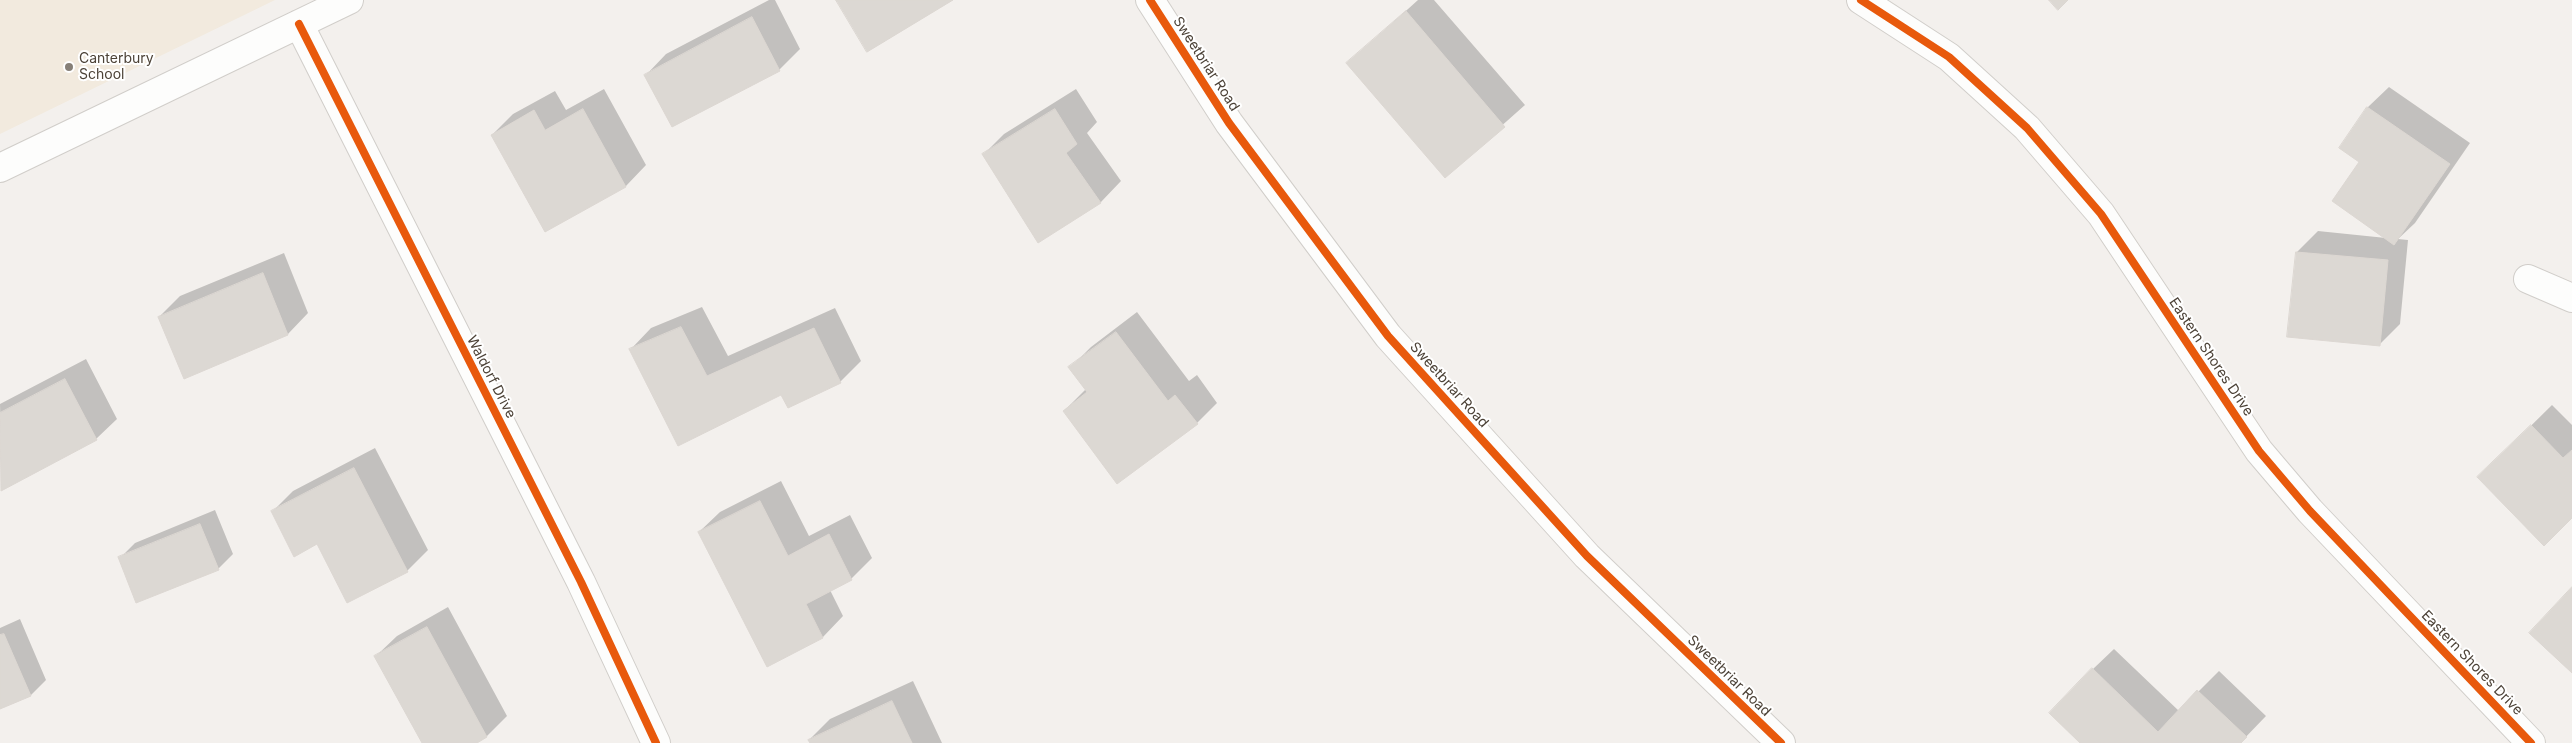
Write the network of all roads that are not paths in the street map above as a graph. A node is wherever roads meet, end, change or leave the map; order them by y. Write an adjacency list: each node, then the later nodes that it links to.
1 (350, 0): 4 (street)
2 (1150, 0): 9 (street, Sweetbriar Road)
3 (1861, 0): 10 (street, Eastern Shores Drive)
4 (299, 24): 5 (street); 8 (street, Waldorf Drive)
5 (0, 168)
6 (2528, 279): 7 (street)
7 (2572, 298)
8 (656, 743)
9 (1781, 743)
10 (2530, 743)

